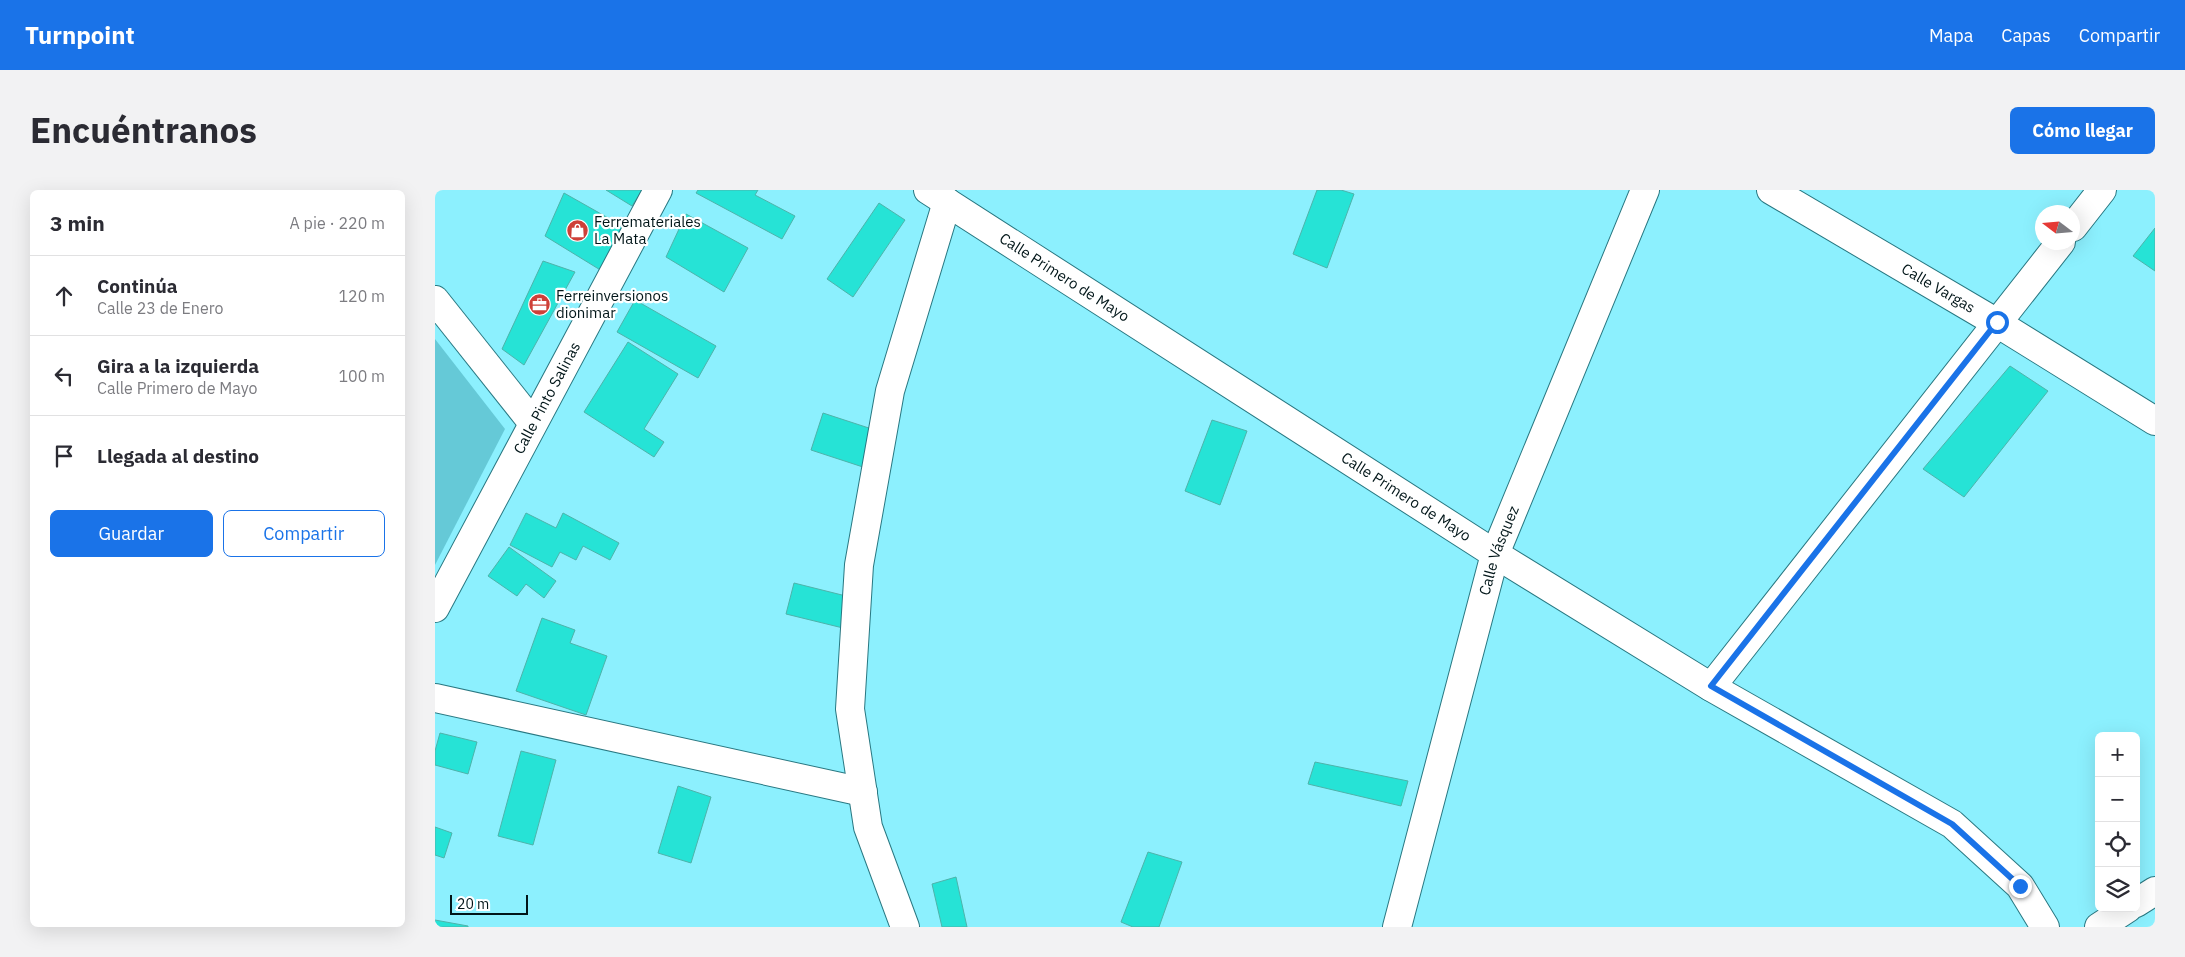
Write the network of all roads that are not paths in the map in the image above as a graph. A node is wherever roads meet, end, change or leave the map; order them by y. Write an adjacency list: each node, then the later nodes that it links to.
1 (658, 190): 11 (street, Calle Pinto Salinas)
2 (1645, 190): 12 (street, Calle Vásquez)
3 (1771, 190): 9 (street, Calle Vargas)
4 (2102, 190): 6 (street)
5 (937, 196): 12 (street, Calle Primero de Mayo); 16 (street)
6 (2080, 219)
7 (2055, 250): 9 (street)
8 (435, 300): 11 (street)
9 (1997, 322): 10 (street, Calle Vargas); 14 (street)
10 (2155, 421)
11 (532, 422): 13 (street, Calle Pinto Salinas)
12 (1495, 554): 14 (street, Calle Primero de Mayo); 21 (street, Calle Vásquez)
13 (435, 608)
14 (1711, 686): 22 (street, Calle Primero de Mayo)
15 (435, 698): 16 (street)
16 (863, 792): 20 (street)
17 (2155, 891): 18 (street)
18 (2140, 900)
19 (2122, 912): 23 (street)
20 (905, 927)
21 (1397, 927)
22 (2045, 927)
23 (2099, 927)

